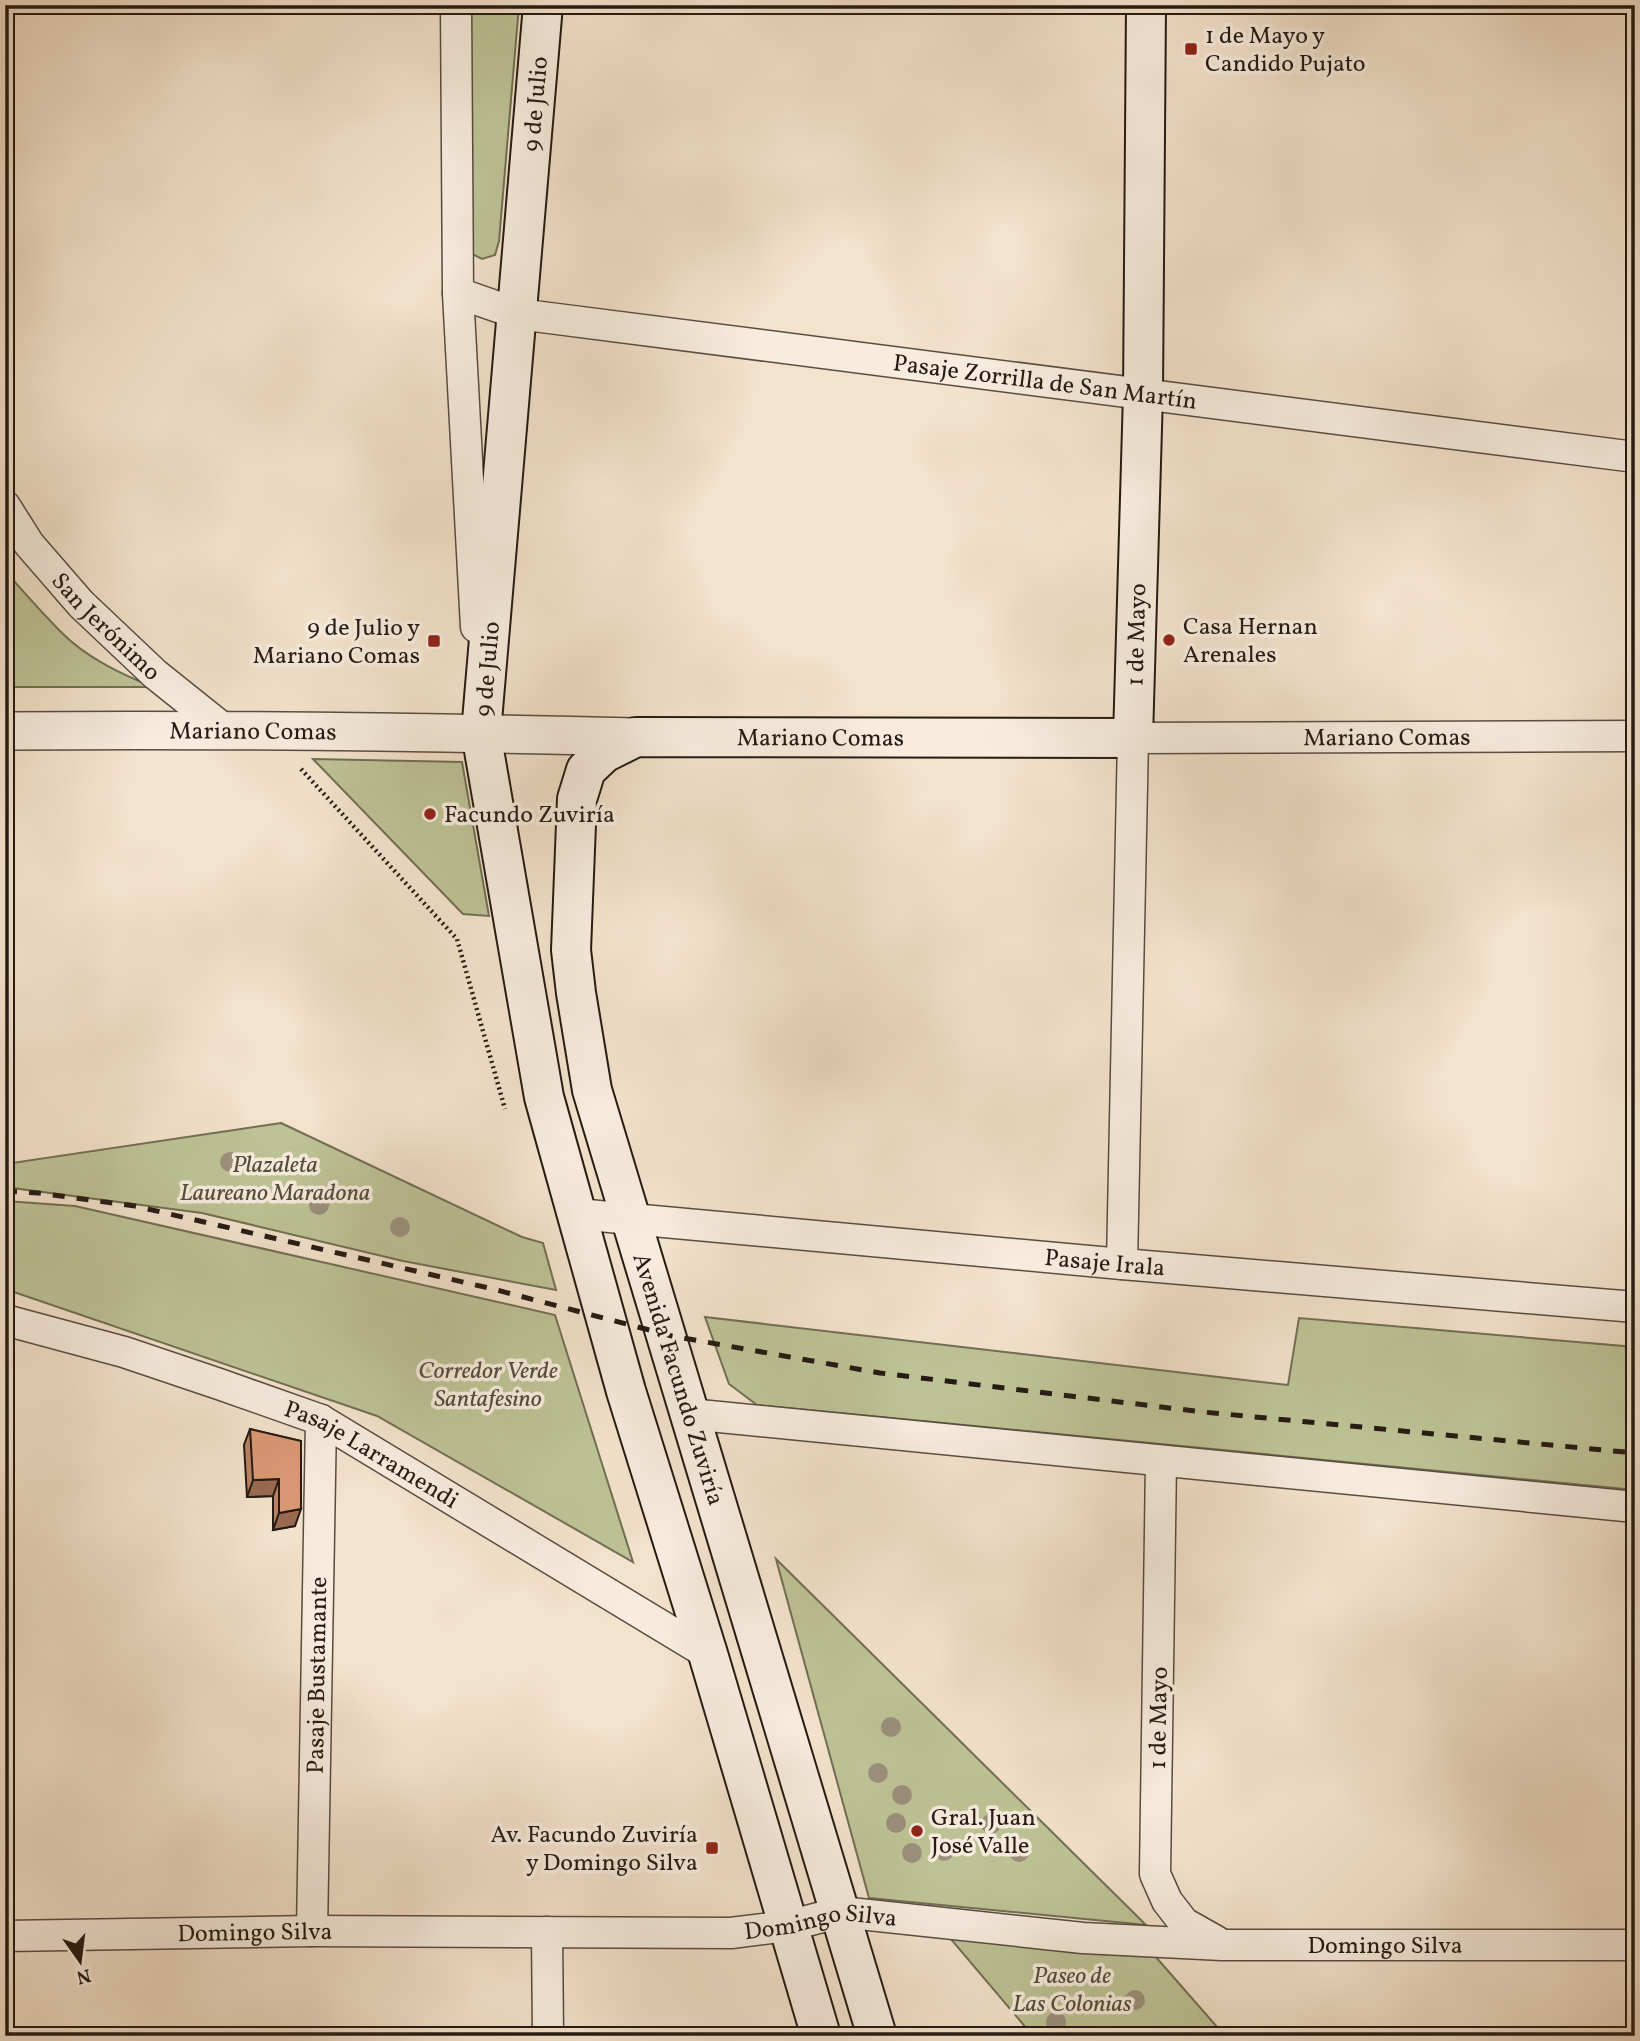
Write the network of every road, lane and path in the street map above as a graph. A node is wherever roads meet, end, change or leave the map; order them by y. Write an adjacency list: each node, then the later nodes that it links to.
1 (456, 5): 4 (street, 9 de Julio)
2 (543, 5): 5 (main road, 9 de Julio)
3 (1146, 5): 6 (main road, 1 de Mayo)
4 (458, 293): 5 (street, Pasaje Zorrilla de San Martín); 12 (street, 9 de Julio)
5 (518, 314): 6 (street, Pasaje Zorrilla de San Martín); 12 (main road, 9 de Julio)
6 (1143, 394): 7 (street, Pasaje Zorrilla de San Martín); 15 (main road, 1 de Mayo)
7 (1635, 457)
8 (5, 506): 9 (street, San Jerónimo)
9 (225, 730): 10 (street, Mariano Comas); 11 (street, Mariano Comas)
10 (5, 731)
11 (268, 732): 12 (street, Mariano Comas); 16 (path)
12 (481, 733): 14 (street, Mariano Comas); 17 (main road, Avenida Facundo Zuviría)
13 (1635, 736): 15 (street, Mariano Comas)
14 (636, 737): 15 (main road, Mariano Comas); 18 (main road, Avenida Facundo Zuviría)
15 (1133, 738): 19 (street, 1 de Mayo)
16 (508, 1119)
17 (577, 1214): 18 (street, Pasaje Irala); 26 (main road, Avenida Facundo Zuviría)
18 (631, 1220): 19 (street, Pasaje Irala); 22 (main road, Avenida Facundo Zuviría)
19 (1122, 1264): 20 (street, Pasaje Irala)
20 (1635, 1307)
21 (5, 1320): 23 (street, Pasaje Larramendi)
22 (689, 1414): 24 (street); 27 (main road, Avenida Facundo Zuviría)
23 (321, 1420): 26 (street, Pasaje Larramendi); 29 (street, Pasaje Bustamante)
24 (1161, 1461): 25 (street); 32 (street, 1 de Mayo)
25 (1635, 1507)
26 (708, 1654): 28 (main road, Avenida Facundo Zuviría)
27 (841, 1912): 28 (street, Domingo Silva); 32 (street, Domingo Silva); 36 (main road, Avenida Facundo Zuviría)
28 (788, 1926): 30 (street, Domingo Silva); 35 (main road, Avenida Facundo Zuviría)
29 (312, 1931): 30 (street, Domingo Silva); 31 (street, Domingo Silva)
30 (547, 1932): 34 (street)
31 (5, 1936)
32 (1222, 1945): 33 (street, Domingo Silva)
33 (1635, 1945)
34 (548, 2036)
35 (821, 2036)
36 (877, 2036)

